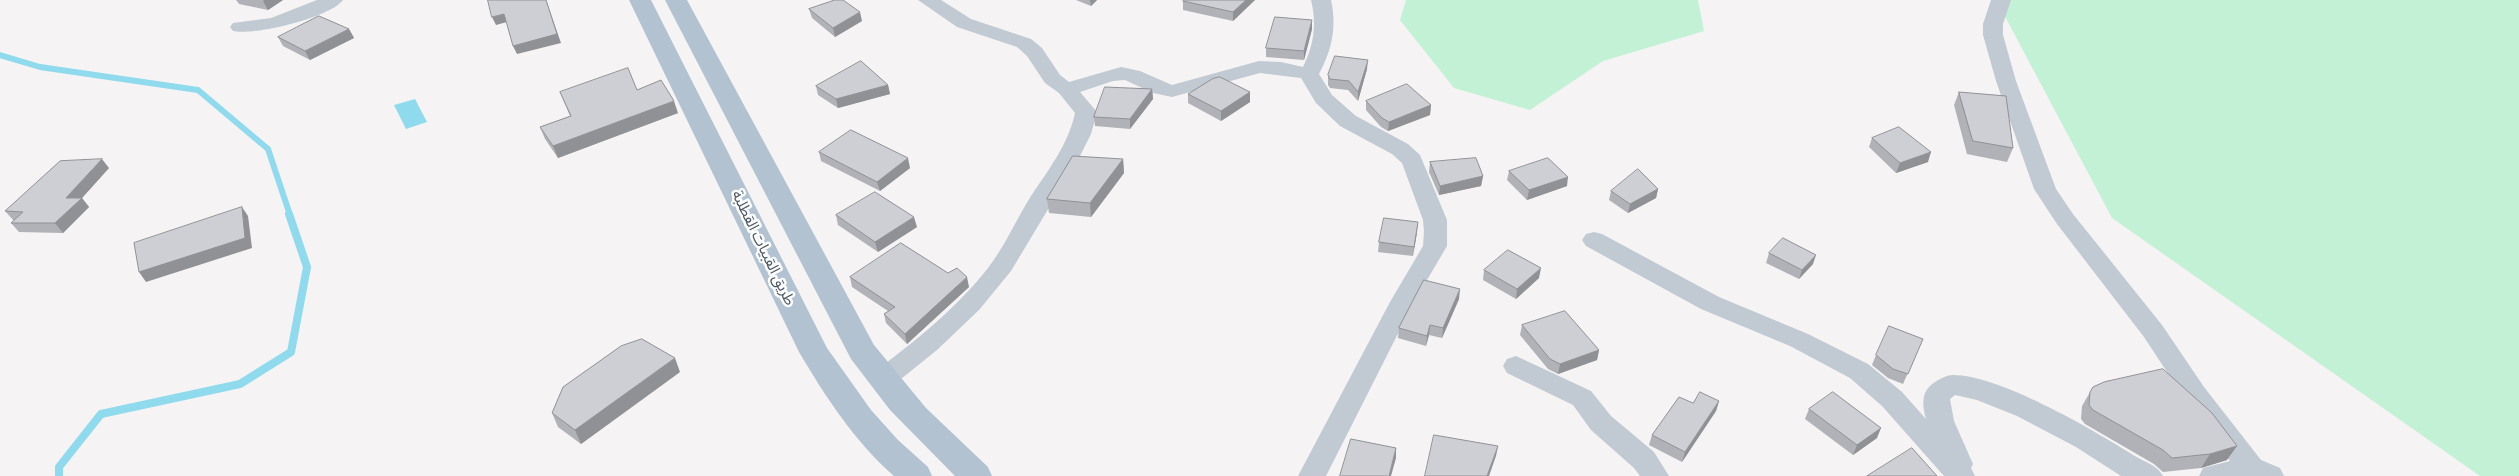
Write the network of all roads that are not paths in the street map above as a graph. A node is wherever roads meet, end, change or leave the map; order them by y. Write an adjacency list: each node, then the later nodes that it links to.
1 (333, 0): 7 (street)
2 (640, 0): 14 (main road, طريق القبيات القطلبة)
3 (676, 0): 12 (main road)
4 (928, 0): 9 (street)
5 (1321, 0): 8 (street)
6 (2001, 0): 13 (street)
7 (240, 27)
8 (1309, 74): 9 (street); 16 (street)
9 (1066, 89): 12 (street)
10 (1594, 240): 18 (street)
11 (1516, 366): 17 (street)
12 (882, 380): 15 (main road)
13 (2258, 473): 21 (street)
14 (916, 476)
15 (976, 476)
16 (1312, 476)
17 (1655, 476)
18 (1961, 476)
19 (1966, 476): 20 (street)
20 (2149, 476)
21 (2213, 476)

